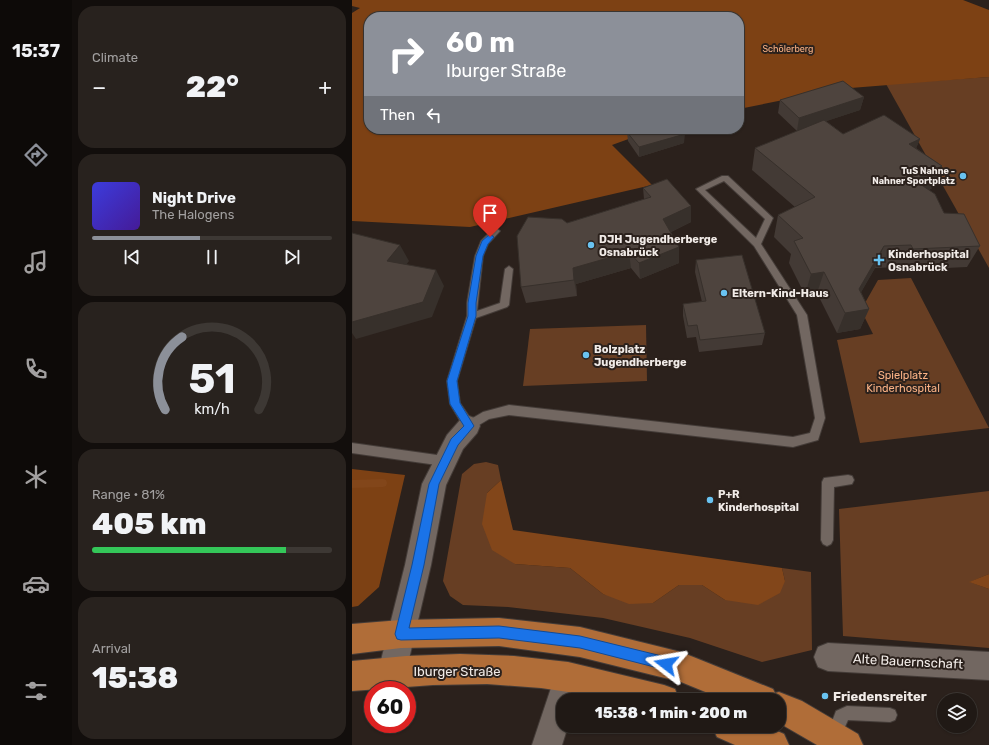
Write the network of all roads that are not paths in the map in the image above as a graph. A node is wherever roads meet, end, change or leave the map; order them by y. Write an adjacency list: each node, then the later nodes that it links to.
1 (496, 231): 4 (lane)
2 (757, 244): 2 (lane); 5 (lane)
3 (509, 269): 4 (lane)
4 (472, 316): 5 (lane)
5 (469, 426): 7 (street)
6 (352, 448): 7 (lane)
7 (444, 461): 10 (street)
8 (848, 480): 9 (lane)
9 (827, 540)
10 (401, 634): 11 (main road); 14 (street); 18 (main road)
11 (352, 640)
12 (828, 657): 13 (street, Alte Bauernschaft)
13 (989, 666)
14 (392, 672): 15 (main road, Iburger Straße); 16 (main road, Iburger Straße)
15 (352, 676)
16 (568, 677): 17 (main road, Iburger Straße); 23 (street)
17 (635, 693)
18 (745, 693)
19 (786, 710): 22 (main road)
20 (890, 715): 22 (lane)
21 (745, 733): 24 (main road)
22 (840, 741)
23 (547, 745)
24 (773, 745)

